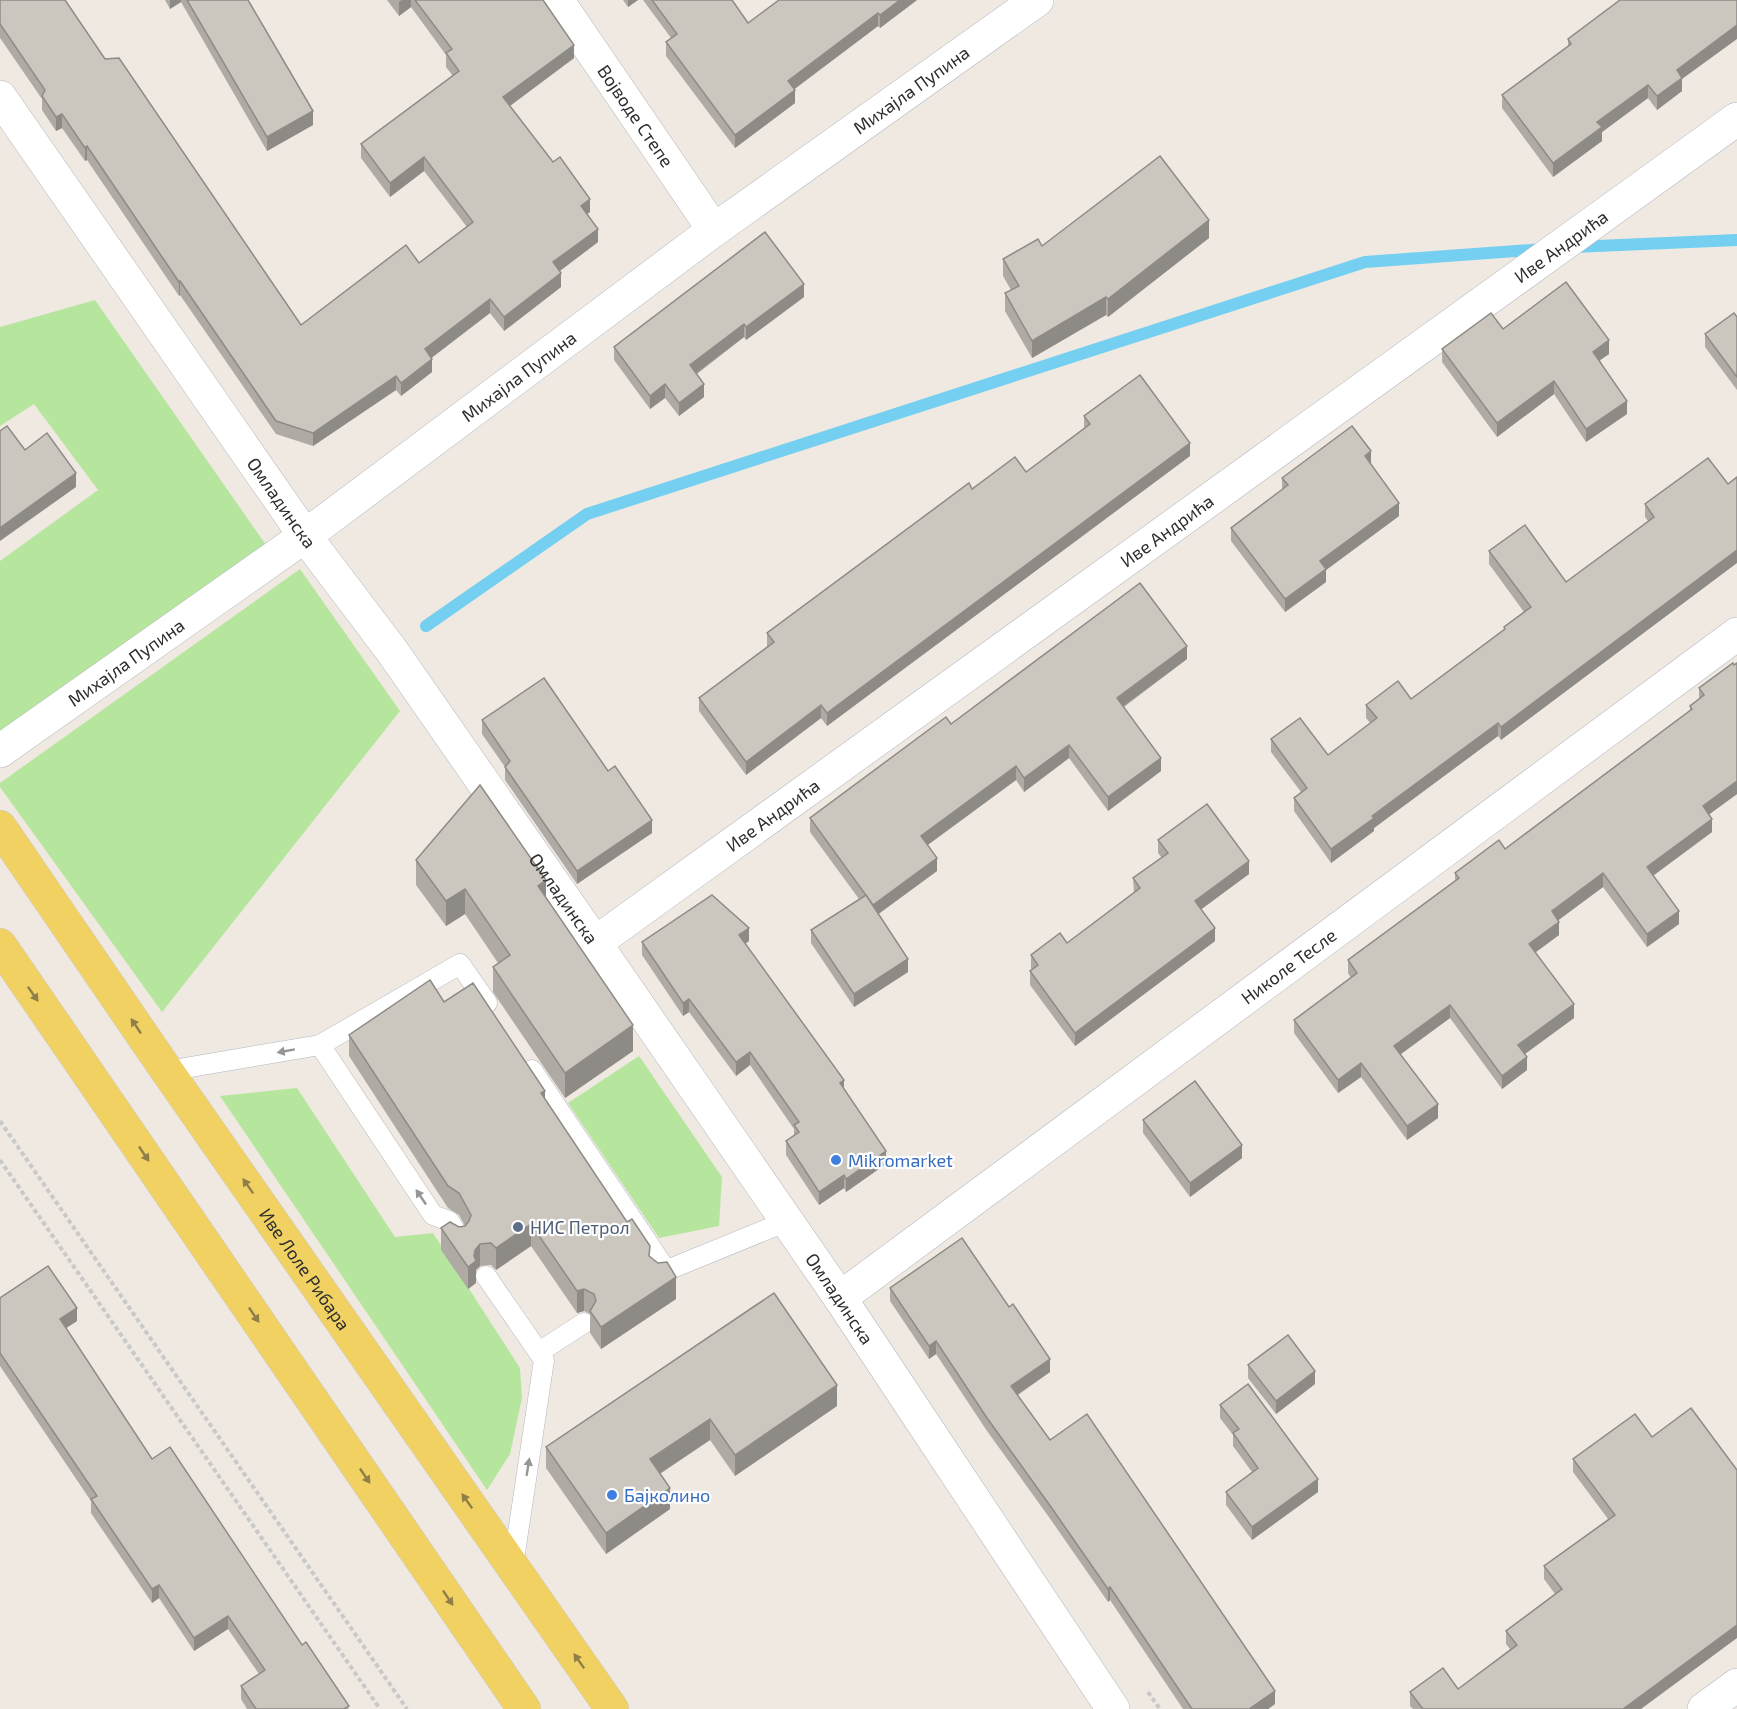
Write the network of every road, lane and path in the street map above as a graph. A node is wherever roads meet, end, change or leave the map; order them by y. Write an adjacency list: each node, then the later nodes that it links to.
1 (557, 0): 5 (street, Војводе Степе)
2 (1037, 0): 5 (street, Михајла Пупина)
3 (0, 97): 6 (street, Омладинска)
4 (1737, 119): 10 (street, Иве Андрића)
5 (714, 230): 6 (street, Михајла Пупина)
6 (305, 536): 8 (street, Михајла Пупина); 10 (street, Омладинска)
7 (1737, 634): 21 (street, Николе Тесле)
8 (0, 751)
9 (0, 827): 15 (main road, Иве Лоле Рибара, one-way to 9)
10 (595, 943): 18 (street, Омладинска)
11 (0, 945): 28 (main road, one-way to 28)
12 (500, 1023): 13 (lane)
13 (320, 1045): 15 (lane, one-way to 15); 19 (lane, one-way to 13)
14 (520, 1053): 18 (lane)
15 (167, 1071): 24 (main road, Иве Лоле Рибара, one-way to 15)
16 (0, 1121): 27 (path)
17 (0, 1160): 26 (path)
18 (786, 1222): 21 (street, Омладинска)
19 (459, 1237)
20 (486, 1276): 23 (lane)
21 (840, 1298): 30 (street, Омладинска)
22 (584, 1323): 23 (lane)
23 (539, 1353): 24 (lane, one-way to 23)
24 (513, 1566): 29 (main road, Иве Лоле Рибара, one-way to 24)
25 (1737, 1685): 31 (street)
26 (380, 1709)
27 (407, 1709)
28 (524, 1709)
29 (612, 1709)
30 (1113, 1709)
31 (1704, 1709)

